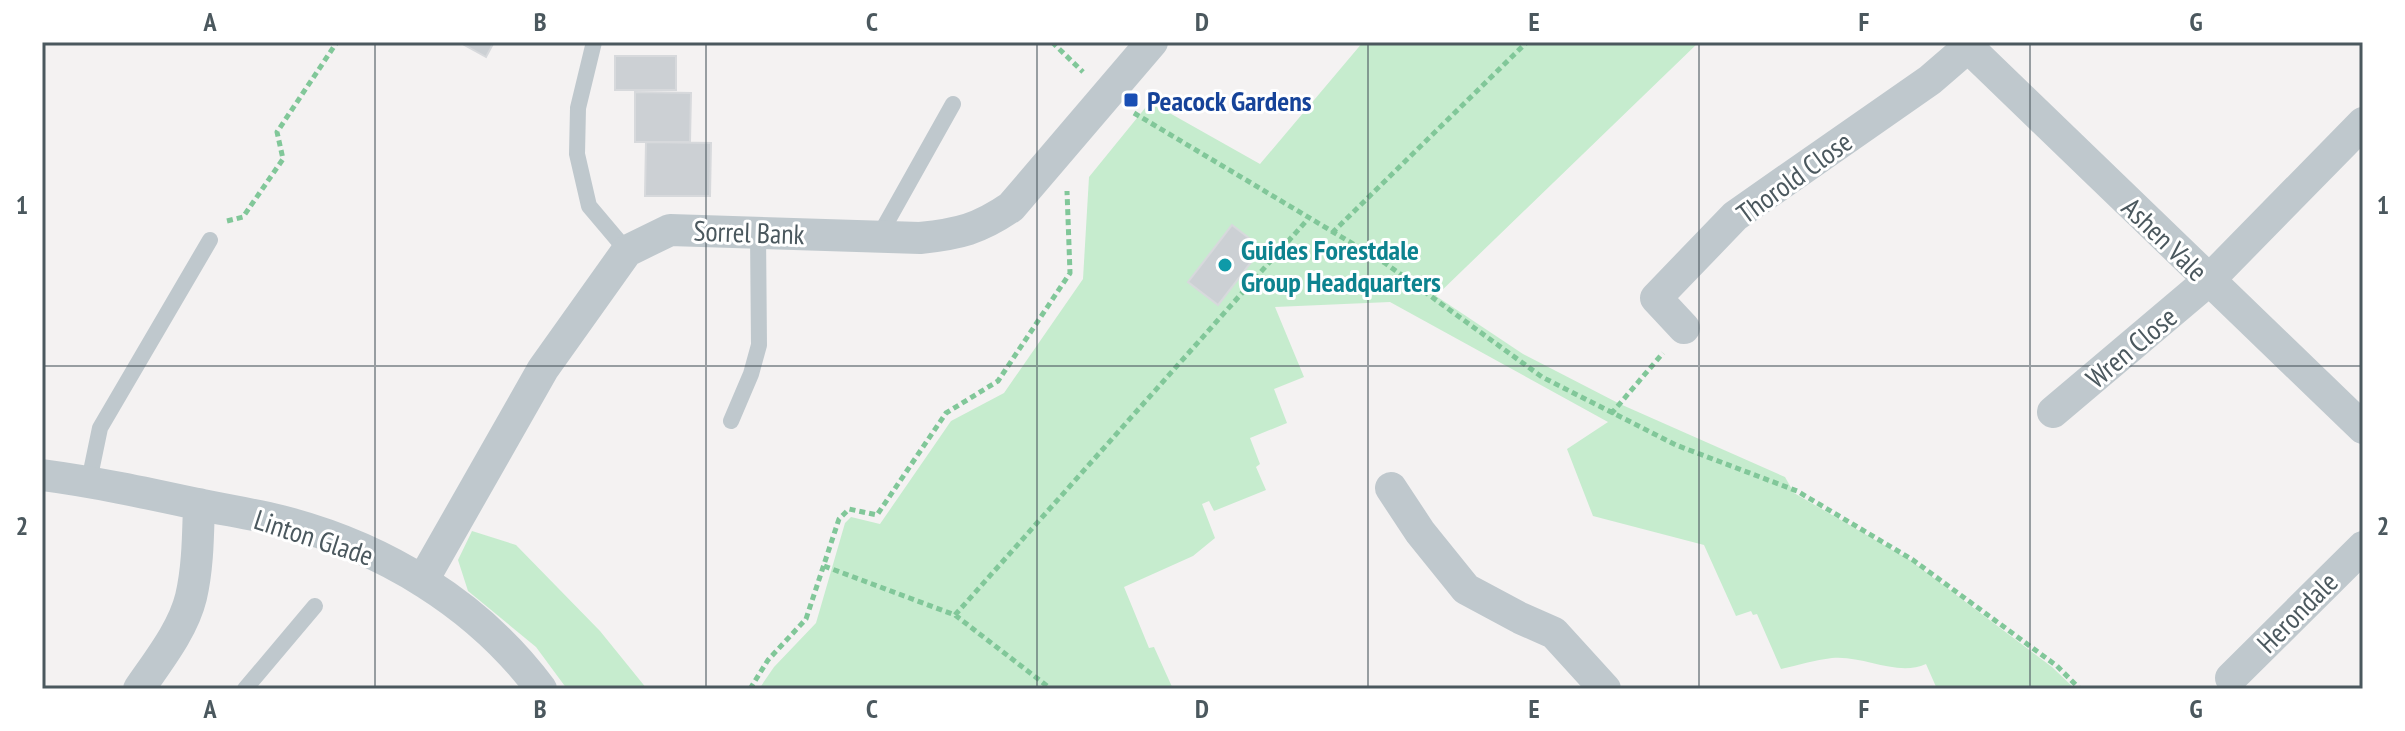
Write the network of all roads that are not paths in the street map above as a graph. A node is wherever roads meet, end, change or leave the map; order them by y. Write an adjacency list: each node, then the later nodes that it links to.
1 (594, 42): 9 (lane)
2 (1152, 42): 7 (street, Sorrel Bank)
3 (1971, 45): 10 (street, Ashen Vale); 11 (street, Thorold Close)
4 (953, 104): 7 (lane)
5 (2363, 123): 10 (street, Wren Close)
6 (758, 233): 7 (street, Sorrel Bank); 9 (street, Sorrel Bank); 13 (lane)
7 (879, 236)
8 (210, 240): 16 (lane)
9 (627, 251): 20 (street, Sorrel Bank)
10 (2208, 281): 12 (street, Wren Close); 14 (street, Ashen Vale)
11 (1684, 328)
12 (2053, 412)
13 (731, 421)
14 (2363, 428)
15 (42, 475): 16 (street, Linton Glade)
16 (89, 481): 18 (street, Linton Glade)
17 (1391, 488): 26 (street)
18 (199, 504): 20 (street, Linton Glade); 23 (street)
19 (2363, 547): 22 (street, Herondale)
20 (423, 580): 25 (street, Linton Glade)
21 (315, 606): 24 (lane)
22 (2231, 678)
23 (139, 689)
24 (245, 689)
25 (541, 689)
26 (1605, 689)

